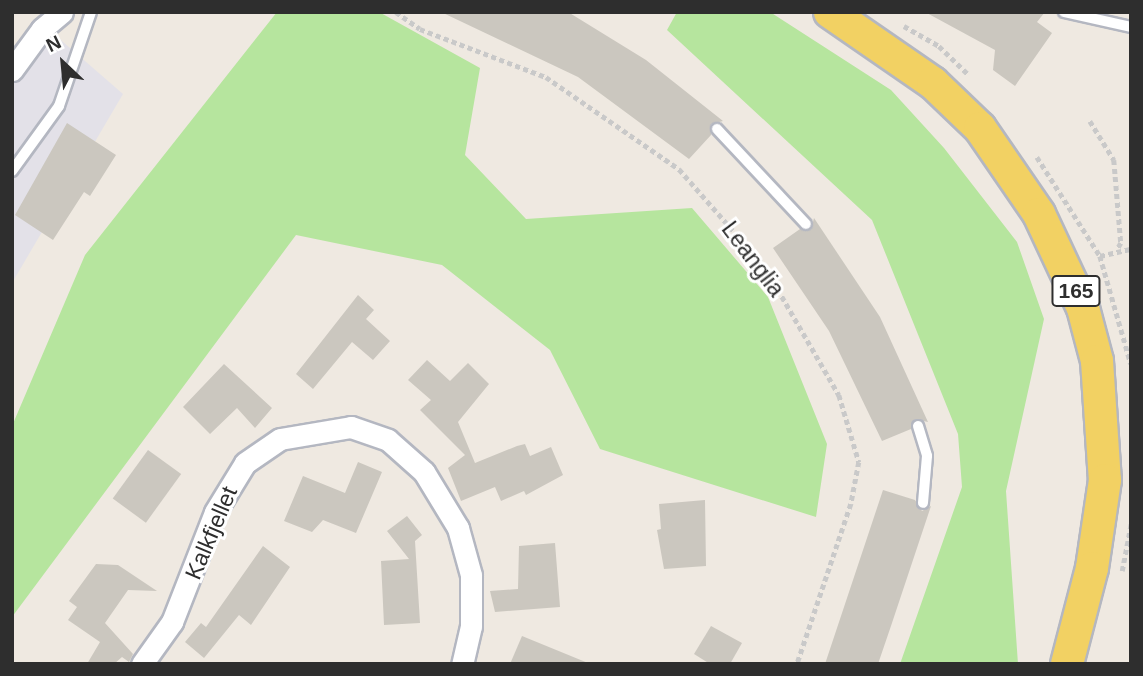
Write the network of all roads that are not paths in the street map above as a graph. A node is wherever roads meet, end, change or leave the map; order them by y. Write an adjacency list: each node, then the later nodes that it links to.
1 (62, 12): 6 (street)
2 (91, 12): 8 (lane)
3 (830, 12): 14 (main road, 165)
4 (1064, 12): 5 (lane)
5 (1131, 27)
6 (12, 70)
7 (717, 129): 9 (lane)
8 (12, 171)
9 (806, 224)
10 (918, 426): 11 (lane)
11 (923, 503)
12 (142, 664): 13 (street, Kalkfjellet)
13 (462, 664)
14 (1067, 664)

